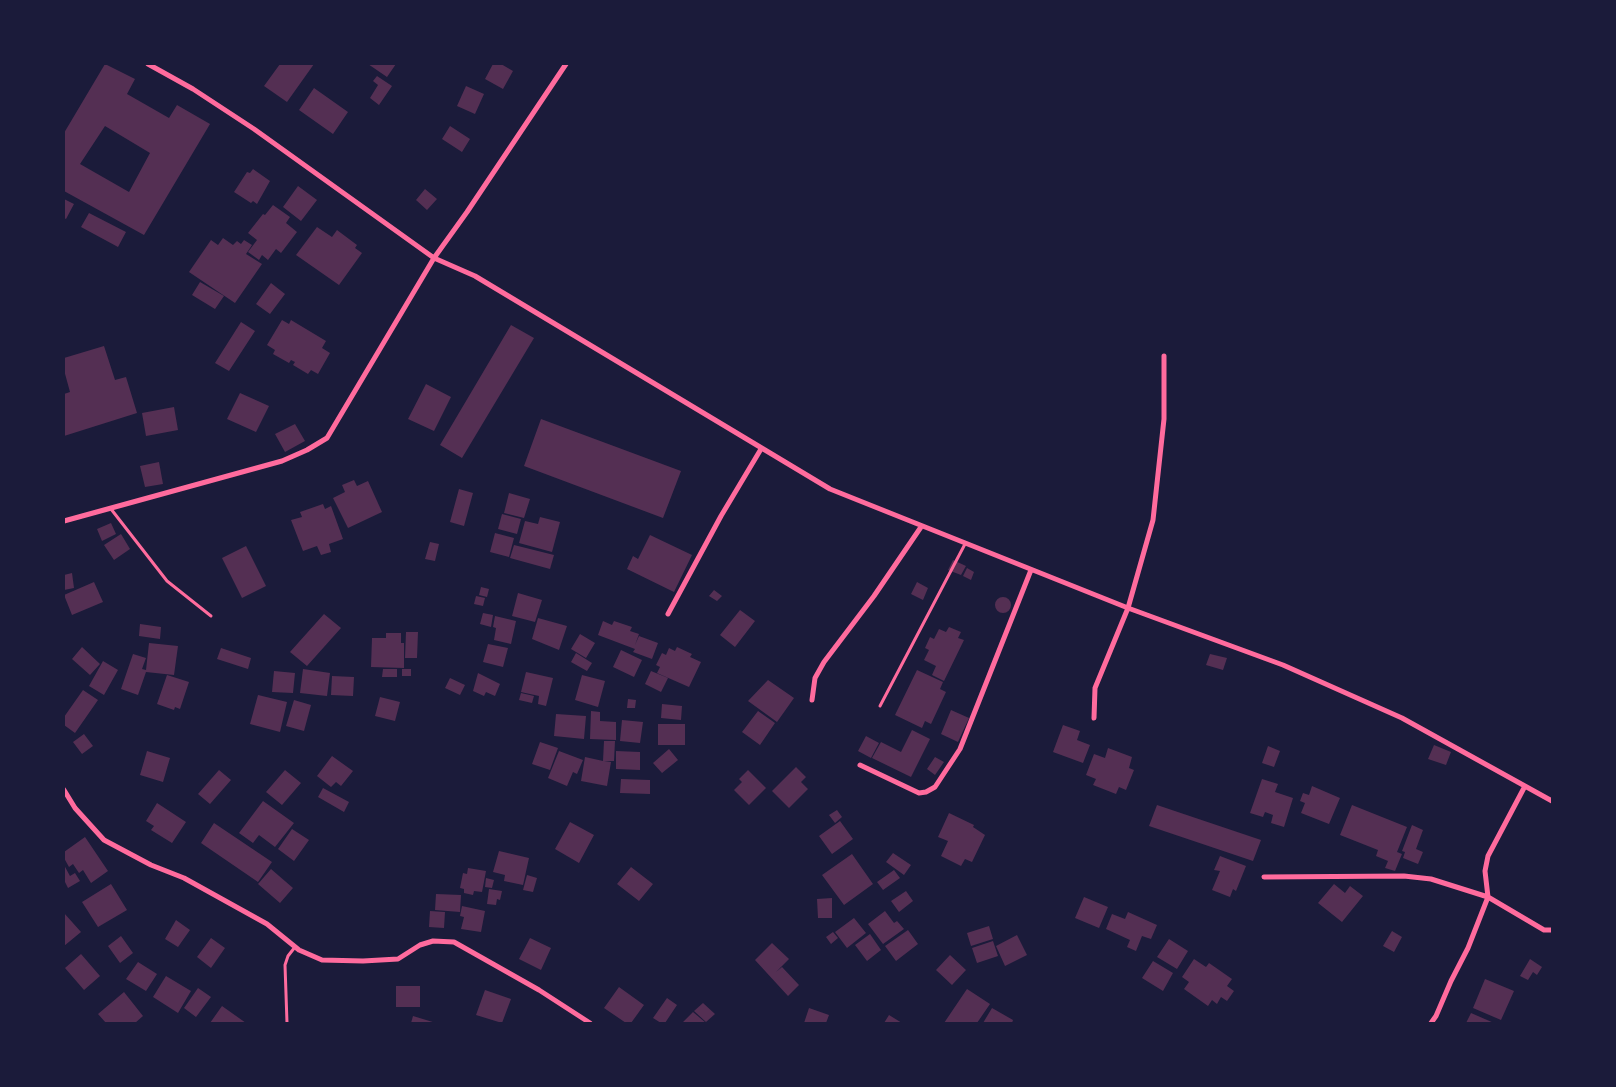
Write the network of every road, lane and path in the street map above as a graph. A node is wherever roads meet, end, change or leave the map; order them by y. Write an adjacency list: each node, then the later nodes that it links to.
1 (148, 64): 3 (street)
2 (566, 64): 3 (street)
3 (434, 258): 5 (street); 6 (street)
4 (1164, 356): 11 (street)
5 (761, 449): 8 (street); 12 (street)
6 (111, 508): 7 (street); 13 (lane)
7 (64, 521)
8 (921, 527): 9 (street); 14 (street)
9 (965, 544): 10 (street); 15 (lane)
10 (1031, 570): 11 (street); 17 (street)
11 (1128, 608): 16 (street); 18 (street)
12 (668, 614)
13 (211, 616)
14 (812, 700)
15 (880, 706)
16 (1094, 718)
17 (860, 765)
18 (1525, 786): 20 (street); 22 (street)
19 (64, 790): 24 (street)
20 (1552, 801)
21 (1264, 877): 22 (street)
22 (1488, 897): 23 (street); 27 (street)
23 (1552, 930)
24 (295, 947): 25 (lane); 26 (street)
25 (287, 1023)
26 (590, 1023)
27 (1431, 1023)

